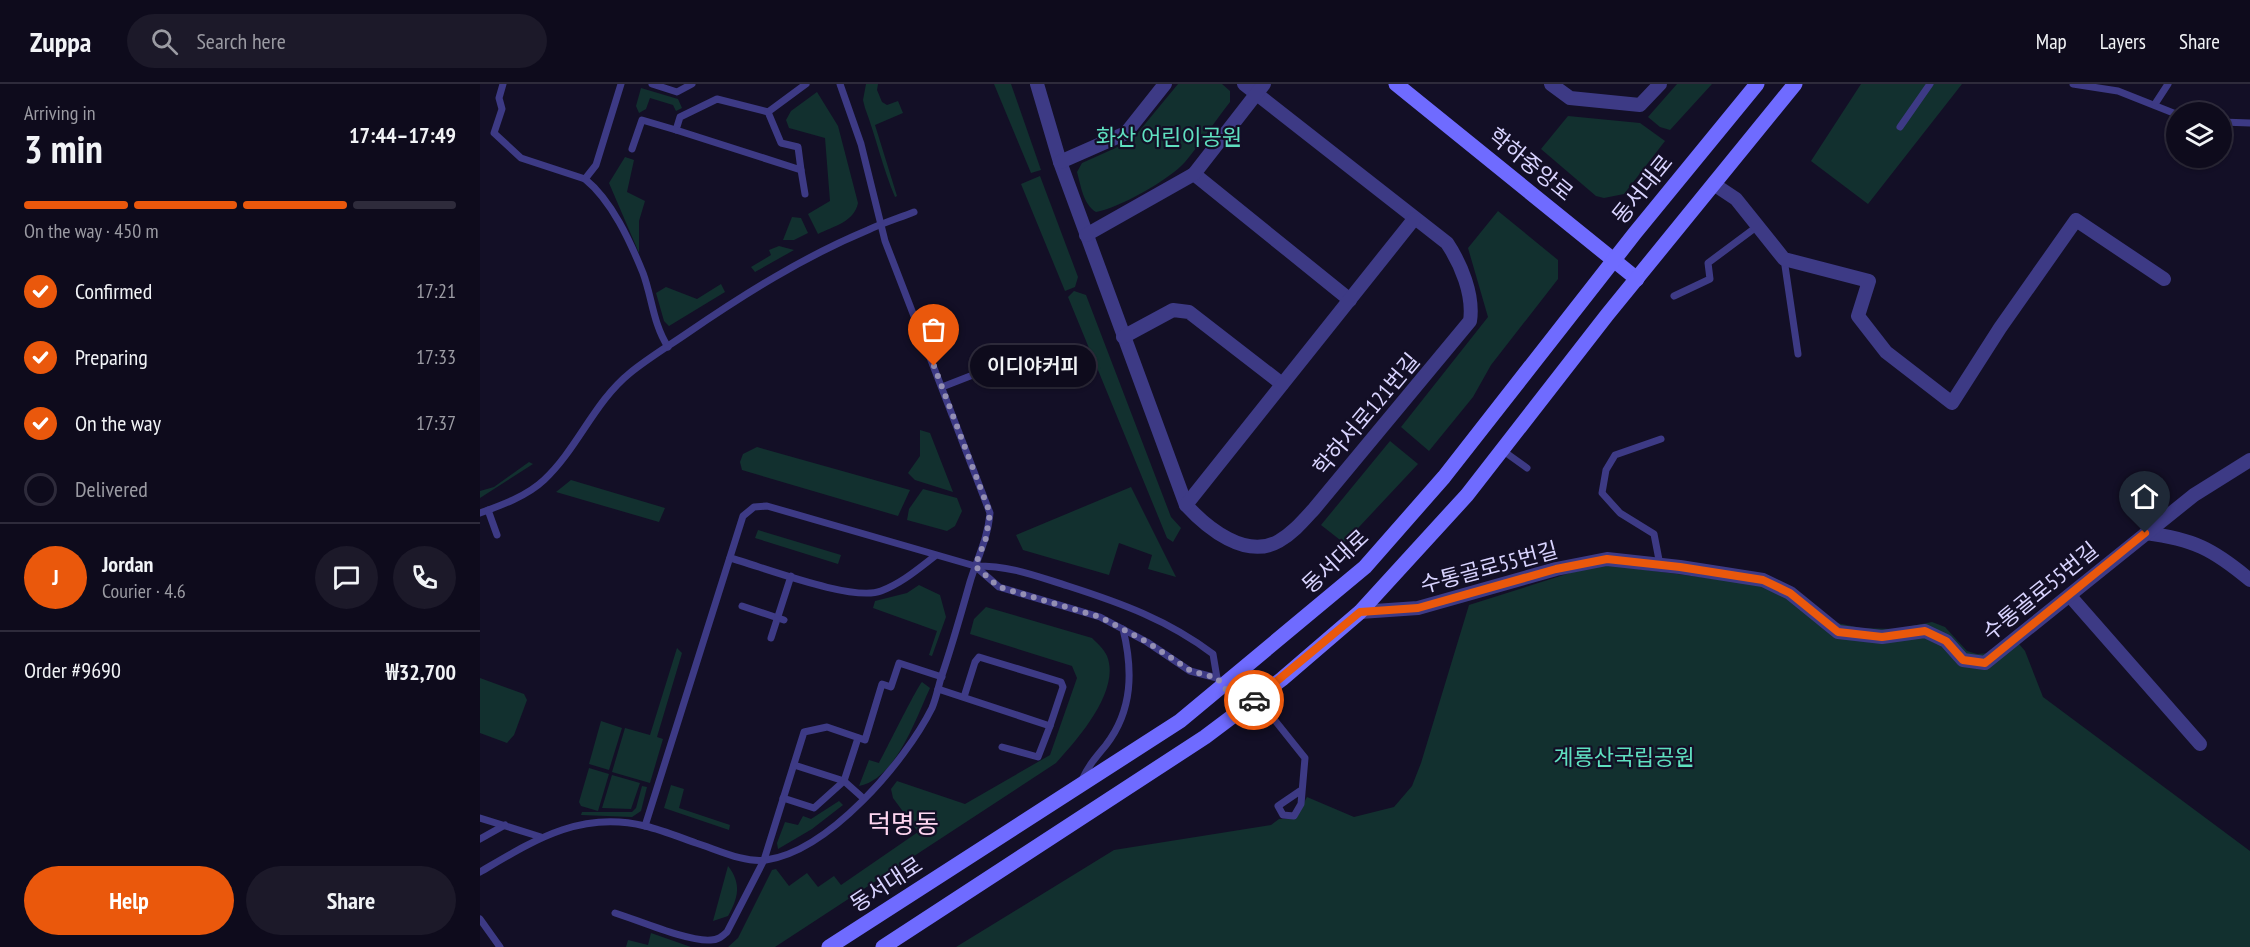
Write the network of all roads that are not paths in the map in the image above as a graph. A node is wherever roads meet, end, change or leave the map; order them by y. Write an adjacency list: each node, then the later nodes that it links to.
1 (503, 84): 30 (lane)
2 (621, 84): 30 (lane)
3 (654, 84): 4 (lane)
4 (692, 84)
5 (806, 84): 21 (lane)
6 (840, 84): 36 (lane)
7 (1037, 84): 27 (street, 학하서로121번길)
8 (1165, 84): 27 (street)
9 (1244, 84): 18 (street, 학하서로121번길)
10 (1396, 84): 39 (street, 학하중앙로)
11 (1551, 84): 12 (street)
12 (1660, 84)
13 (1757, 84): 39 (street, 동서대로)
14 (1795, 84): 31 (street)
15 (1930, 84): 24 (lane)
16 (2073, 84): 19 (lane)
17 (2168, 84): 19 (lane)
18 (1260, 89): 29 (street); 34 (street, 학하서로121번길)
19 (2154, 104): 20 (lane)
20 (2166, 109)
21 (768, 112): 25 (lane); 28 (lane)
22 (2232, 122): 23 (lane)
23 (2250, 123)
24 (1900, 127)
25 (676, 130): 26 (lane); 28 (lane)
26 (632, 149)
27 (1060, 162): 37 (street, 학하서로121번길)
28 (801, 170): 32 (lane)
29 (1194, 174): 37 (street); 43 (street)
30 (585, 179): 45 (lane)
31 (1715, 185): 35 (street); 40 (street)
32 (805, 194)
33 (914, 212): 36 (lane)
34 (1414, 219): 43 (street); 54 (street, 학하서로121번길)
35 (1759, 225): 38 (street); 42 (lane)
36 (880, 226): 45 (lane); 49 (lane)
37 (1086, 235): 44 (street, 학하서로121번길)
38 (1784, 259): 41 (street); 46 (lane)
39 (1614, 260): 40 (street, 학하중앙로); 72 (street, 동서대로)
40 (1637, 279): 51 (street)
41 (2164, 279)
42 (1674, 296)
43 (1350, 300): 48 (street)
44 (1123, 337): 48 (street); 54 (street, 학하서로121번길)
45 (668, 347): 55 (lane)
46 (1798, 354)
47 (978, 373): 49 (lane)
48 (1282, 384): 54 (street)
49 (942, 387): 62 (lane)
50 (1661, 439): 61 (lane)
51 (1502, 450): 53 (lane); 67 (street)
52 (2250, 460): 57 (street, 수통골로55번길)
53 (1527, 468)
54 (1186, 505)
55 (488, 510): 56 (lane); 58 (lane)
56 (480, 513)
57 (2145, 533): 64 (street); 65 (street, 수통골로55번길)
58 (496, 535)
59 (935, 556): 60 (lane); 62 (lane); 63 (lane)
60 (730, 558): 63 (lane); 89 (lane)
61 (1660, 565): 65 (street, 수통골로55번길); 67 (street, 수통골로55번길)
62 (975, 566): 69 (lane); 71 (lane); 72 (lane)
63 (790, 576): 68 (lane)
64 (2250, 580)
65 (2070, 596): 79 (street)
66 (742, 606): 68 (lane)
67 (1360, 612): 75 (street)
68 (781, 619): 70 (lane)
69 (1123, 629): 72 (lane); 83 (lane)
70 (771, 638)
71 (942, 677): 73 (lane); 78 (lane)
72 (1220, 682): 76 (lane); 83 (street, 동서대로)
73 (938, 689): 74 (lane); 86 (lane)
74 (964, 697): 77 (lane); 77 (lane)
75 (1257, 698): 76 (street); 84 (lane)
76 (1242, 710): 98 (street)
77 (1050, 726): 80 (lane)
78 (858, 738): 81 (lane); 82 (lane)
79 (2200, 744)
80 (1002, 747)
81 (794, 765): 82 (lane); 85 (lane)
82 (844, 780): 85 (lane); 86 (lane)
83 (1078, 788): 97 (street, 동서대로)
84 (1300, 790)
85 (783, 798): 92 (lane)
86 (863, 798): 92 (lane)
87 (480, 818): 88 (lane)
88 (505, 825): 90 (lane); 91 (lane)
89 (645, 826): 90 (lane); 92 (lane)
90 (541, 837): 93 (lane)
91 (480, 839)
92 (764, 860): 94 (lane)
93 (480, 872)
94 (615, 913)
95 (480, 919): 96 (lane)
96 (500, 947)
97 (829, 947)
98 (883, 947)

